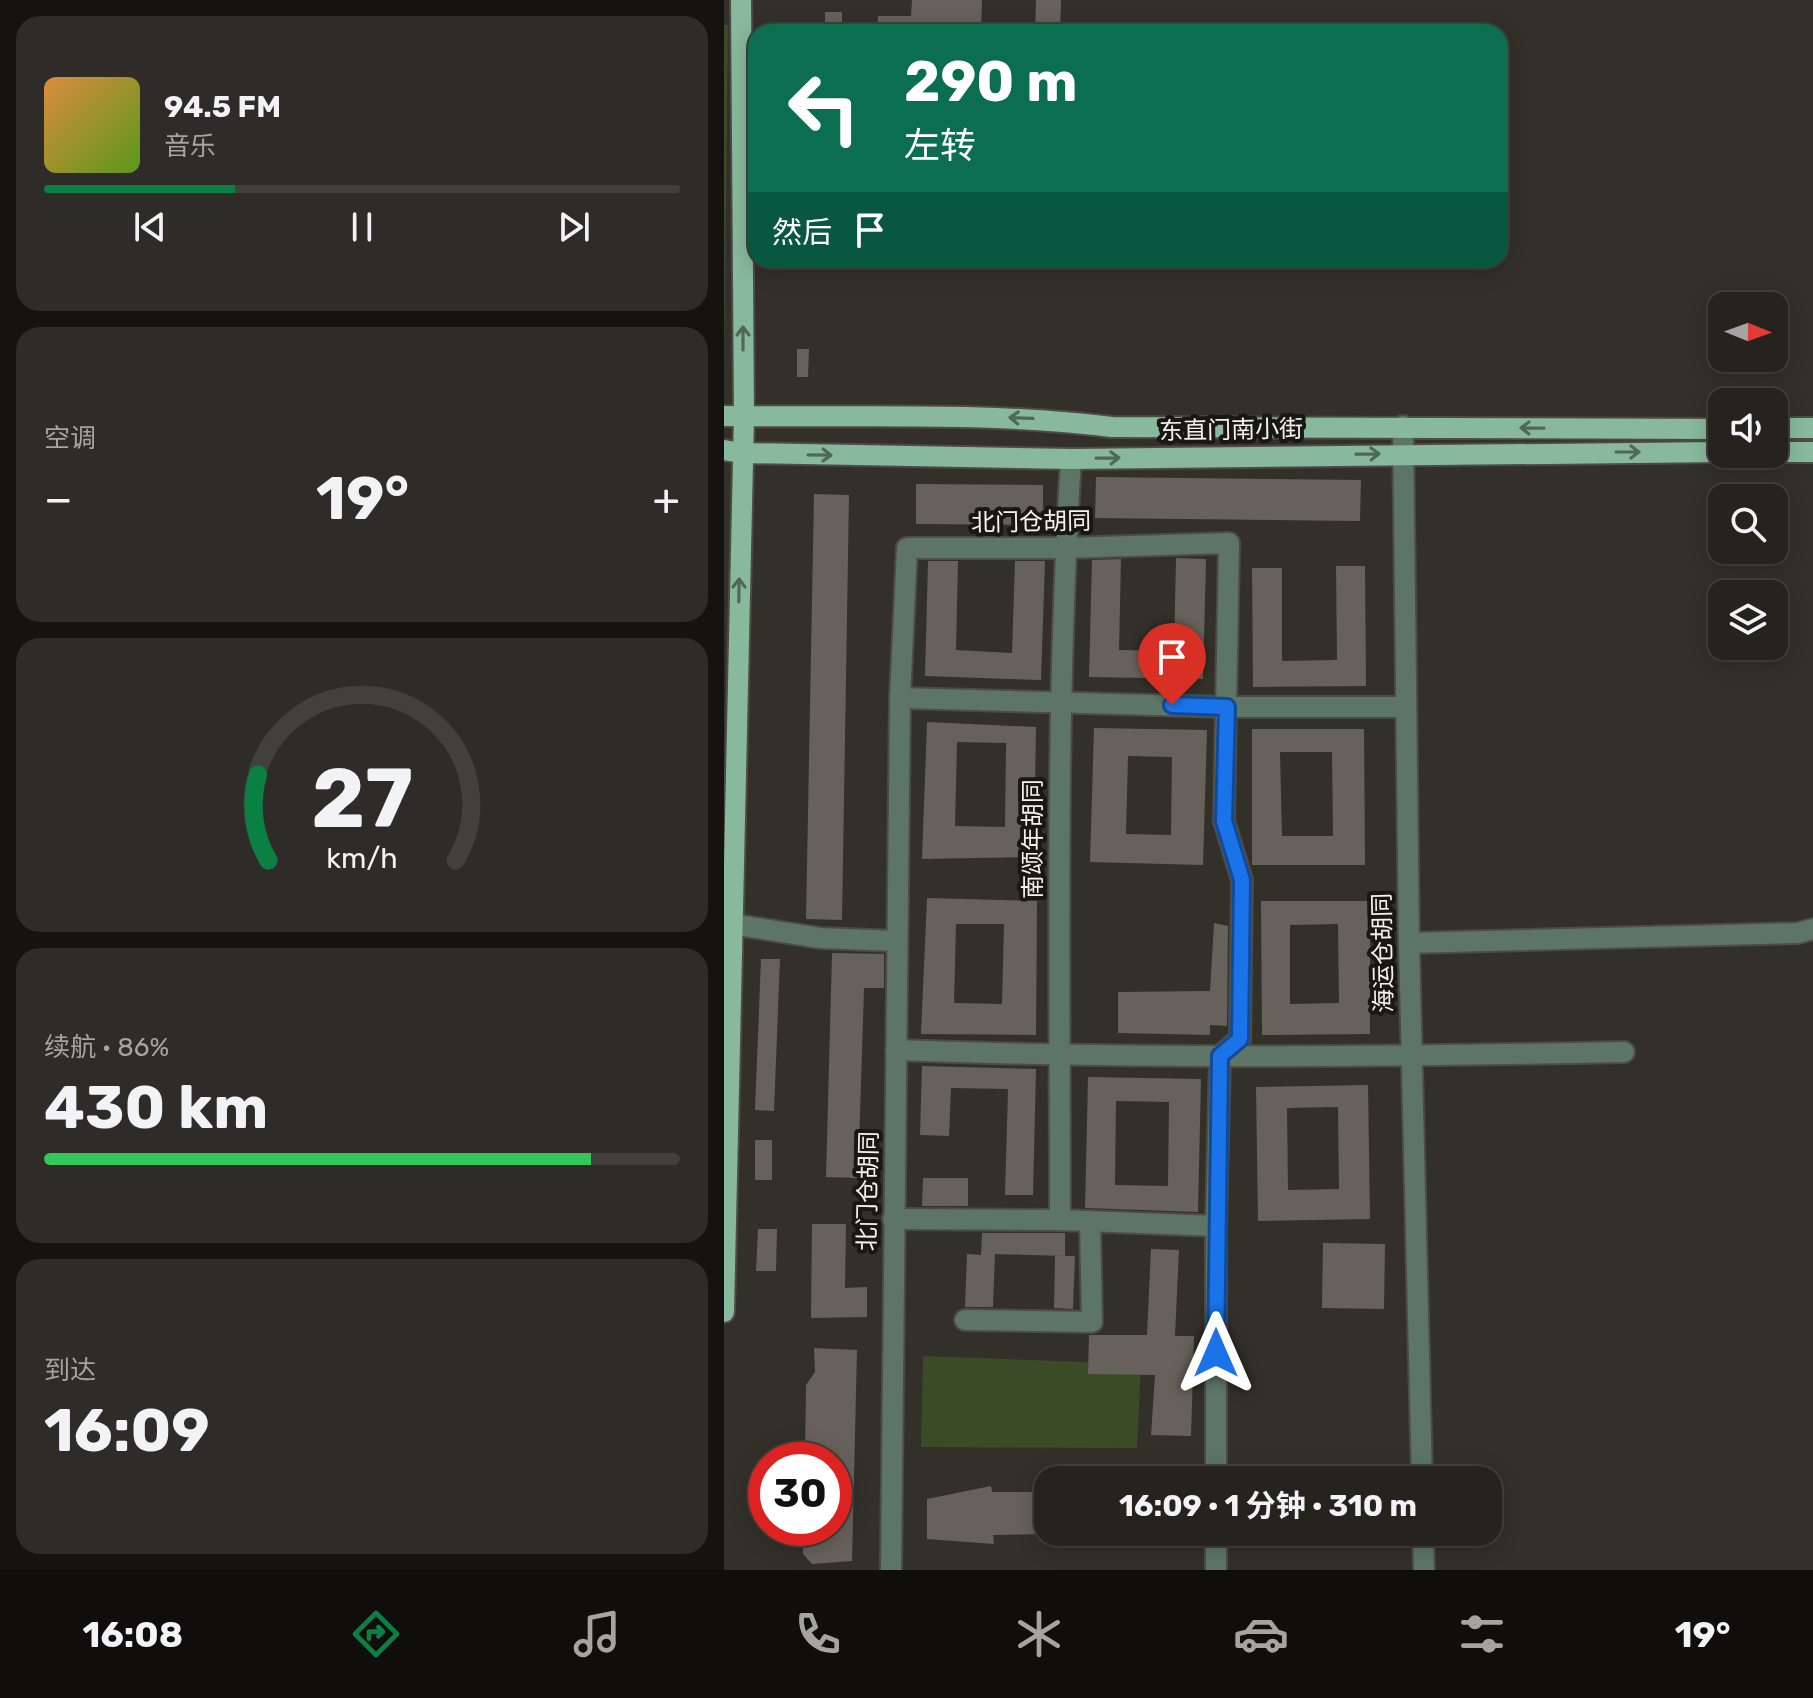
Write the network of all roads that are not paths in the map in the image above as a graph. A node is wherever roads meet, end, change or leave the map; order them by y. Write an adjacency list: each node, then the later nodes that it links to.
1 (741, 0): 2 (main road, one-way to 1)
2 (734, 416): 3 (main road, 东直门南小街, one-way to 2); 7 (main road)
3 (1403, 426): 6 (main road, 东直门南小街, one-way to 3); 11 (street, 海运仓胡同)
4 (1788, 428): 5 (main road)
5 (1813, 428)
6 (1708, 429)
7 (733, 452): 12 (main road, 东直门南小街, one-way to 12); 18 (main road, one-way to 7)
8 (1708, 452): 11 (main road, 东直门南小街, one-way to 8)
9 (1788, 452): 10 (main road)
10 (1813, 452)
11 (1403, 453): 12 (main road, 东直门南小街, one-way to 11); 17 (street, 海运仓胡同)
12 (1071, 459): 13 (street, 南颂年胡同)
13 (1065, 548): 14 (street, 北门仓胡同); 15 (street, 南颂年胡同); 16 (street, 北门仓胡同)
14 (900, 698): 15 (street); 20 (street, 北门仓胡同)
15 (1061, 701): 16 (street); 24 (street, 南颂年胡同)
16 (1227, 707): 17 (street); 25 (street, 北门仓胡同)
17 (1406, 707): 21 (street, 海运仓胡同)
18 (731, 924): 20 (street); 31 (main road)
19 (1813, 929): 21 (street)
20 (896, 941): 22 (street, 北门仓胡同)
21 (1409, 943): 26 (street, 海运仓胡同)
22 (896, 1050): 24 (street); 27 (street, 北门仓胡同)
23 (1624, 1052): 26 (street)
24 (1060, 1056): 25 (street); 28 (street, 南颂年胡同)
25 (1220, 1056): 26 (street); 30 (street)
26 (1412, 1057): 34 (street, 海运仓胡同)
27 (893, 1219): 28 (street); 37 (street, 北门仓胡同)
28 (1060, 1220): 29 (street)
29 (1090, 1221): 30 (street); 32 (street)
30 (1216, 1226): 33 (street)
31 (724, 1312)
32 (965, 1320)
33 (1216, 1466)
34 (1422, 1466)
35 (1216, 1546): 38 (street)
36 (1423, 1546): 39 (street)
37 (891, 1570)
38 (1216, 1570)
39 (1424, 1570)

